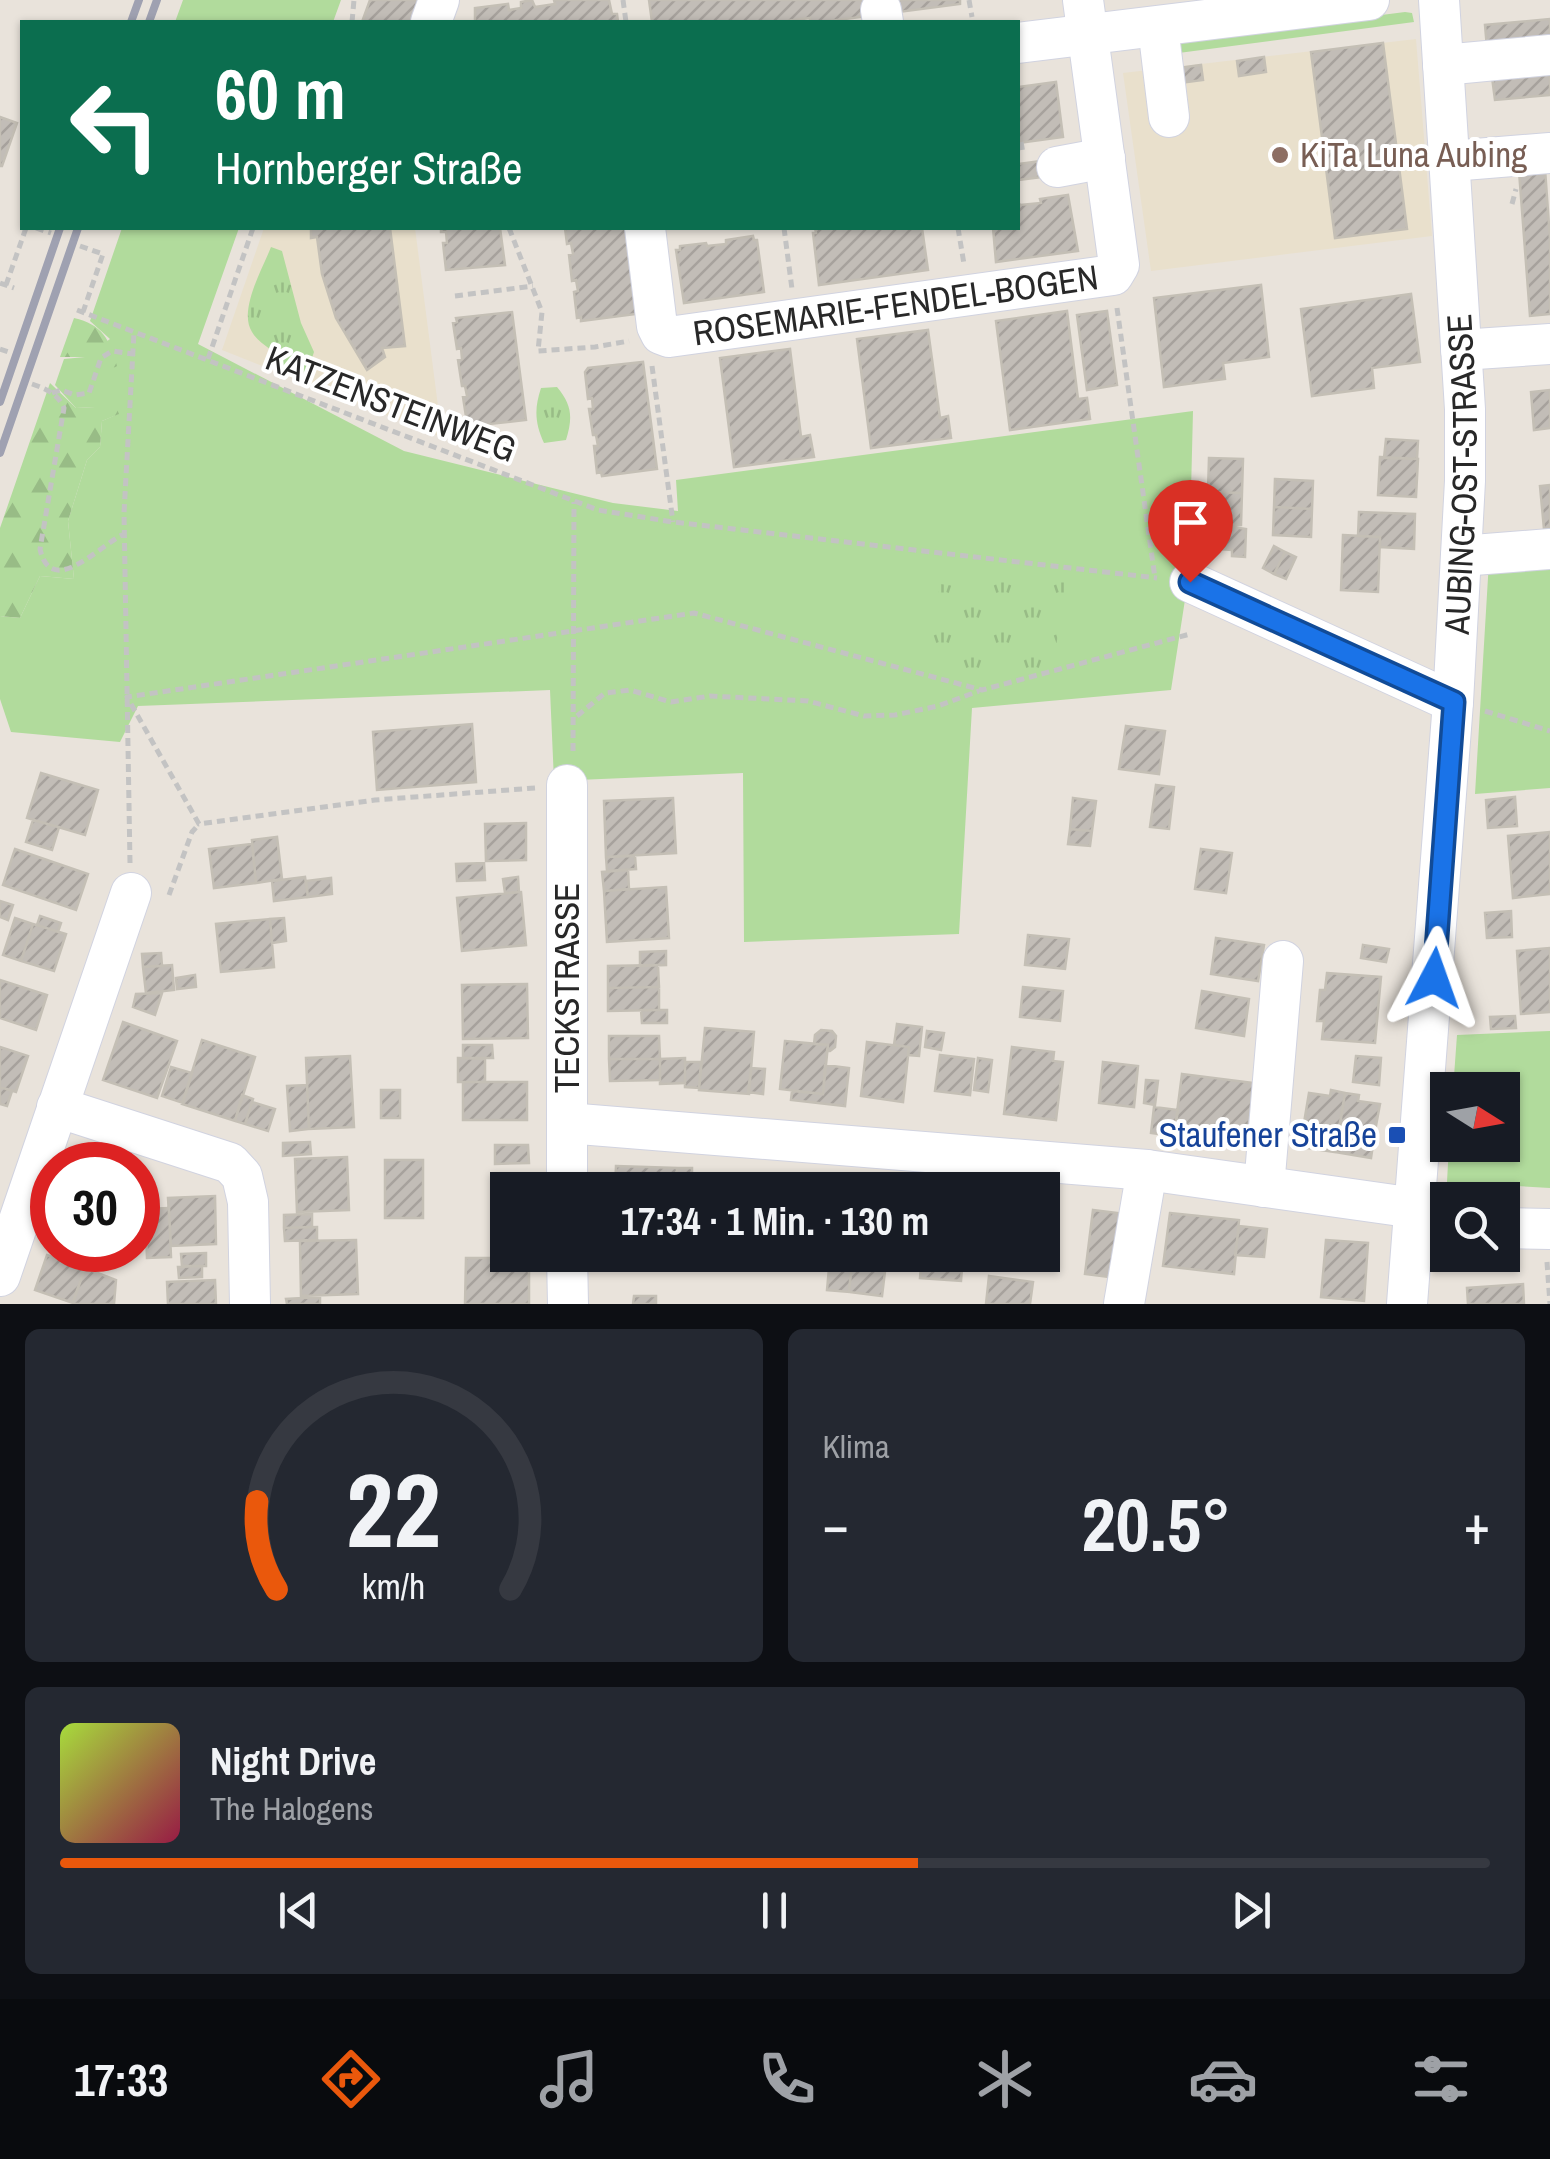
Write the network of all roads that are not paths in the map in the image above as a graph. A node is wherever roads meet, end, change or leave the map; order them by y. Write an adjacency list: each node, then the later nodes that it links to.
1 (1370, 0): 4 (street)
2 (1440, 0): 7 (street, AUBING-OST-STRASSE)
3 (1086, 18): 4 (street); 5 (street); 10 (street, ROSEMARIE-FENDEL-BOGEN)
4 (1158, 27): 8 (street)
5 (1020, 42)
6 (1550, 55): 7 (street)
7 (1444, 65): 12 (street, AUBING-OST-STRASSE)
8 (1169, 116)
9 (1550, 153): 12 (street)
10 (1105, 158): 11 (street); 13 (street, ROSEMARIE-FENDEL-BOGEN)
11 (1040, 160)
12 (1451, 161): 15 (street, AUBING-OST-STRASSE)
13 (645, 230)
14 (1550, 344): 15 (street)
15 (1462, 350): 17 (street, AUBING-OST-STRASSE)
16 (1550, 549): 17 (street)
17 (1462, 556): 19 (street, AUBING-OST-STRASSE)
18 (1172, 580): 19 (street)
19 (1454, 702): 28 (street, AUBING-OST-STRASSE)
20 (566, 785): 24 (street, TECKSTRASSE)
21 (150, 894): 23 (street)
22 (1283, 961): 27 (street)
23 (57, 1107): 32 (street); 33 (street)
24 (567, 1123): 25 (street); 26 (street, TECKSTRASSE)
25 (1147, 1170): 27 (street); 35 (street)
26 (567, 1172)
27 (1264, 1187): 28 (street)
28 (1426, 1219): 36 (street, AUBING-OST-STRASSE)
29 (1520, 1228): 30 (street)
30 (1548, 1229)
31 (568, 1272): 34 (street)
32 (0, 1276)
33 (250, 1304)
34 (568, 1304)
35 (1124, 1304)
36 (1407, 1304)

